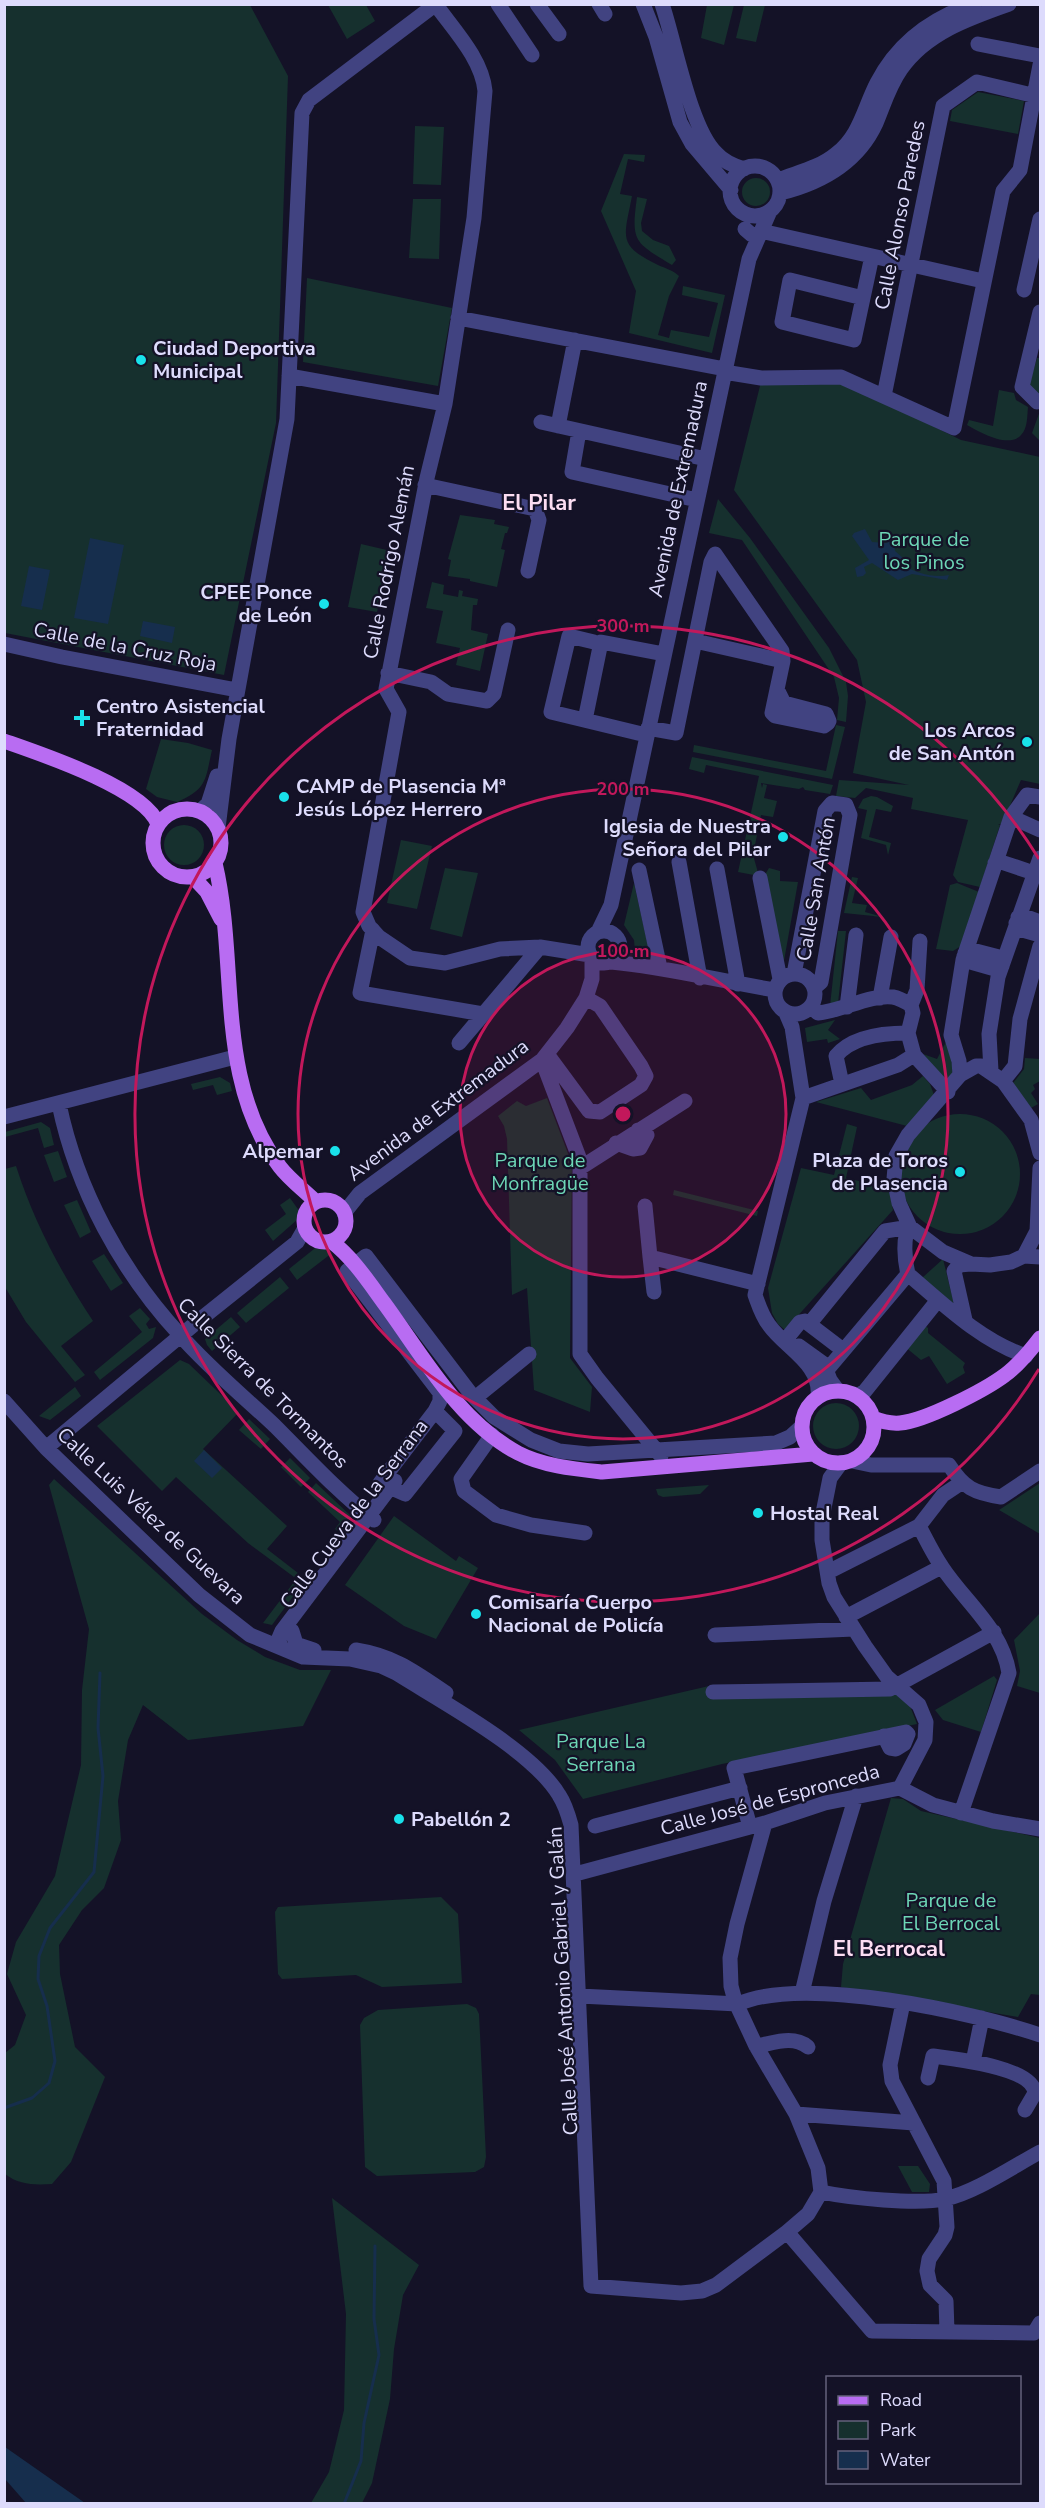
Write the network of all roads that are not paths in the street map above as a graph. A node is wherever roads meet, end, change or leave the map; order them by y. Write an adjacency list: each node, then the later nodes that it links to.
1 (498, 4): 10 (street)
2 (537, 4): 8 (street)
3 (643, 4): 16 (street)
4 (662, 4): 14 (street)
5 (974, 4): 15 (street)
6 (1009, 4): 15 (street)
7 (436, 5): 29 (street, Calle Rodrigo Alemán); 32 (street)
8 (558, 34)
9 (978, 44): 11 (street)
10 (532, 55)
11 (1041, 56)
12 (1041, 65): 13 (street)
13 (1038, 96): 24 (street, Calle Alonso Paredes); 25 (street)
14 (744, 170): 15 (street); 16 (street)
15 (779, 187): 17 (street)
16 (731, 190): 18 (street)
17 (770, 211): 18 (street); 21 (street)
18 (742, 212): 20 (street)
19 (1041, 219): 26 (street)
20 (745, 230): 21 (street); 23 (street)
21 (761, 231): 22 (street); 23 (street)
22 (872, 256): 24 (street); 27 (street)
23 (749, 259): 31 (street, Avenida de Extremadura)
24 (911, 265): 25 (street); 33 (street, Calle Alonso Paredes)
25 (983, 282): 33 (street)
26 (1024, 290)
27 (863, 298): 27 (street)
28 (1041, 312): 34 (street)
29 (458, 318): 30 (street); 35 (street, Calle Rodrigo Alemán)
30 (575, 340): 31 (street); 37 (street)
31 (725, 371): 33 (street); 39 (street, Avenida de Extremadura)
32 (289, 376): 35 (street); 53 (street)
33 (884, 396)
34 (1037, 402)
35 (445, 404): 40 (street, Calle Rodrigo Alemán)
36 (542, 422): 37 (street)
37 (558, 426): 38 (street)
38 (579, 431): 39 (street); 41 (street)
39 (706, 459): 41 (street, Avenida de Extremadura)
40 (426, 485): 44 (street); 51 (street, Calle Rodrigo Alemán)
41 (698, 500): 42 (street, Avenida de Extremadura)
42 (686, 555): 43 (street); 49 (street, Avenida de Extremadura)
43 (711, 562): 46 (street); 50 (street)
44 (528, 571)
45 (508, 630): 51 (street)
46 (695, 641): 50 (street); 55 (street)
47 (594, 642): 54 (street)
48 (4, 644): 53 (street, Calle de la Cruz Roja)
49 (664, 654): 54 (street); 55 (street, Avenida de Extremadura)
50 (783, 661): 52 (street)
51 (388, 673): 79 (street, Calle Rodrigo Alemán)
52 (777, 689)
53 (237, 690): 56 (street)
54 (585, 720): 55 (street)
55 (647, 732): 75 (street, Avenida de Extremadura)
56 (229, 738): 60 (street); 64 (street)
57 (4, 741): 58 (main road)
58 (128, 795): 61 (main road); 63 (main road)
59 (1034, 796): 62 (street)
60 (200, 811): 61 (main road); 64 (main road)
61 (171, 812): 63 (main road)
62 (1011, 817): 65 (street); 69 (street)
63 (158, 824): 73 (main road)
64 (218, 828): 68 (main road)
65 (1041, 830)
66 (1041, 858): 72 (street)
67 (679, 862): 92 (street)
68 (215, 863): 73 (main road); 78 (main road)
69 (995, 863): 72 (street); 88 (street)
70 (717, 869): 95 (street)
71 (639, 870): 91 (street)
72 (1034, 873): 76 (street)
73 (193, 877): 78 (main road)
74 (760, 878): 94 (street)
75 (611, 905): 80 (street, Avenida de Extremadura); 87 (street, Avenida de Extremadura)
76 (1017, 920): 77 (street); 82 (street); 90 (street)
77 (1041, 922)
78 (226, 929): 109 (main road)
79 (373, 930): 86 (street); 101 (street)
80 (614, 934): 87 (street); 89 (street, Avenida de Extremadura)
81 (856, 935): 100 (street)
82 (1041, 935)
83 (891, 937): 98 (street)
84 (920, 941): 99 (street)
85 (1041, 946): 104 (street)
86 (540, 947): 87 (street); 101 (street)
87 (592, 947): 89 (street); 93 (street, Avenida de Extremadura)
88 (965, 955): 90 (street); 111 (street)
89 (613, 958): 91 (street); 93 (street, Avenida de Extremadura)
90 (1002, 964): 103 (street)
91 (660, 968): 92 (street)
92 (700, 978): 95 (street)
93 (592, 979): 97 (street, Avenida de Extremadura)
94 (783, 981): 95 (street); 96 (street); 96 (street, Calle San Antón); 102 (street)
95 (738, 984)
96 (814, 988): 102 (street)
97 (586, 998): 110 (street, Avenida de Extremadura); 110 (street)
98 (880, 998): 99 (street); 100 (street)
99 (911, 1005): 105 (street)
100 (847, 1007): 102 (street)
101 (483, 1014): 107 (street)
102 (797, 1015): 115 (street)
103 (992, 1018): 104 (street); 106 (street)
104 (1020, 1019): 112 (street)
105 (908, 1033): 108 (street); 113 (street)
106 (989, 1034): 111 (street); 112 (street)
107 (459, 1043)
108 (914, 1055): 113 (street); 114 (street)
109 (235, 1057): 117 (street); 123 (main road)
110 (544, 1057): 121 (street); 125 (street, Avenida de Extremadura)
111 (966, 1071): 112 (street); 114 (street)
112 (997, 1076): 118 (street)
113 (842, 1084): 115 (street)
114 (948, 1092): 126 (street)
115 (803, 1098): 138 (street)
116 (685, 1101): 121 (street)
117 (59, 1104): 119 (street); 144 (street, Calle Sierra de Tormantos)
118 (1036, 1116): 120 (street)
119 (4, 1117)
120 (1041, 1153)
121 (580, 1167): 164 (street)
122 (1041, 1168): 128 (street)
123 (312, 1206): 125 (main road); 127 (main road)
124 (645, 1206): 132 (street)
125 (341, 1209): 129 (main road)
126 (910, 1227): 130 (street); 136 (street); 142 (street)
127 (309, 1233): 129 (main road); 144 (street)
128 (1039, 1236): 131 (street)
129 (336, 1238): 134 (main road)
130 (943, 1252): 135 (street); 137 (street)
131 (1024, 1256): 133 (street); 135 (street)
132 (650, 1257): 138 (street); 139 (street)
133 (1041, 1257)
134 (356, 1264): 155 (street); 157 (main road); 158 (street)
135 (971, 1264): 137 (street)
136 (908, 1274): 140 (street); 148 (street)
137 (956, 1276): 141 (street)
138 (758, 1284): 143 (street)
139 (654, 1292)
140 (938, 1300): 141 (street); 153 (street)
141 (965, 1320): 150 (street)
142 (810, 1323): 145 (street); 148 (street)
143 (770, 1326): 145 (street); 154 (street)
144 (180, 1336): 163 (street); 173 (street, Calle Sierra de Tormantos)
145 (788, 1338): 151 (street)
146 (1041, 1338): 150 (main road)
147 (1041, 1347): 162 (main road)
148 (843, 1350): 151 (street)
149 (530, 1354): 155 (street)
150 (1026, 1356): 159 (main road)
151 (826, 1370): 152 (street)
152 (838, 1391): 153 (main road); 154 (main road)
153 (857, 1396): 159 (main road)
154 (818, 1397): 160 (main road)
155 (475, 1398): 164 (street)
156 (4, 1401): 163 (street, Calle Luis Vélez de Guevara)
157 (459, 1405): 158 (street, Calle Cueva de la Serrana); 161 (main road)
158 (442, 1418): 172 (street, Calle Cueva de la Serrana); 172 (street)
159 (873, 1418): 162 (main road)
160 (802, 1432): 164 (street); 165 (main road); 166 (main road)
161 (492, 1435): 168 (main road); 175 (street)
162 (873, 1437): 167 (main road)
163 (46, 1448): 181 (street, Calle Luis Vélez de Guevara)
164 (658, 1451): 168 (street)
165 (819, 1457): 166 (main road); 167 (main road); 170 (street)
166 (779, 1458): 168 (main road)
167 (857, 1460): 170 (street); 171 (street)
168 (670, 1468)
169 (1041, 1471): 171 (street)
170 (830, 1478): 177 (street)
171 (961, 1483): 174 (street)
172 (393, 1489): 173 (street, Calle Cueva de la Serrana)
173 (371, 1518): 181 (street, Calle Cueva de la Serrana)
174 (919, 1526): 176 (street); 177 (street)
175 (585, 1533)
176 (942, 1567): 178 (street); 179 (street)
177 (828, 1572): 178 (street)
178 (850, 1623): 180 (street); 182 (street)
179 (994, 1632): 182 (street); 188 (street)
180 (715, 1635)
181 (285, 1636): 193 (street, Calle José Antonio Gabriel y Galán); 196 (street, Calle José Antonio Gabriel y Galán)
182 (898, 1685): 183 (street); 186 (street)
183 (713, 1692)
184 (884, 1736): 185 (street)
185 (740, 1788): 190 (street); 191 (street)
186 (900, 1788): 187 (street, Calle José de Espronceda); 188 (street, Calle José de Espronceda)
187 (856, 1796): 189 (street, Calle José de Espronceda); 195 (street)
188 (961, 1813): 192 (street, Calle José de Espronceda)
189 (765, 1822): 191 (street, Calle José de Espronceda); 194 (street)
190 (595, 1827)
191 (750, 1827): 193 (street, Calle José de Espronceda)
192 (1041, 1830)
193 (579, 1873): 196 (street, Calle José Antonio Gabriel y Galán)
194 (731, 1986): 197 (street); 198 (street)
195 (802, 1993): 197 (street); 199 (street)
196 (583, 1997): 198 (street); 212 (street, Calle José Antonio Gabriel y Galán)
197 (745, 2001): 198 (street); 202 (street)
198 (710, 2003)
199 (903, 2003): 200 (street); 208 (street)
200 (982, 2018): 201 (street); 204 (street)
201 (1041, 2035)
202 (756, 2046): 203 (street); 207 (street)
203 (808, 2047)
204 (973, 2062): 205 (street); 206 (street)
205 (928, 2078)
206 (1025, 2110)
207 (796, 2114): 208 (street); 210 (street)
208 (914, 2123): 211 (street)
209 (1041, 2152): 211 (street)
210 (821, 2192): 211 (street); 212 (street)
211 (945, 2199): 214 (street)
212 (787, 2232): 214 (street)
213 (1041, 2323): 214 (street)
214 (947, 2332)

